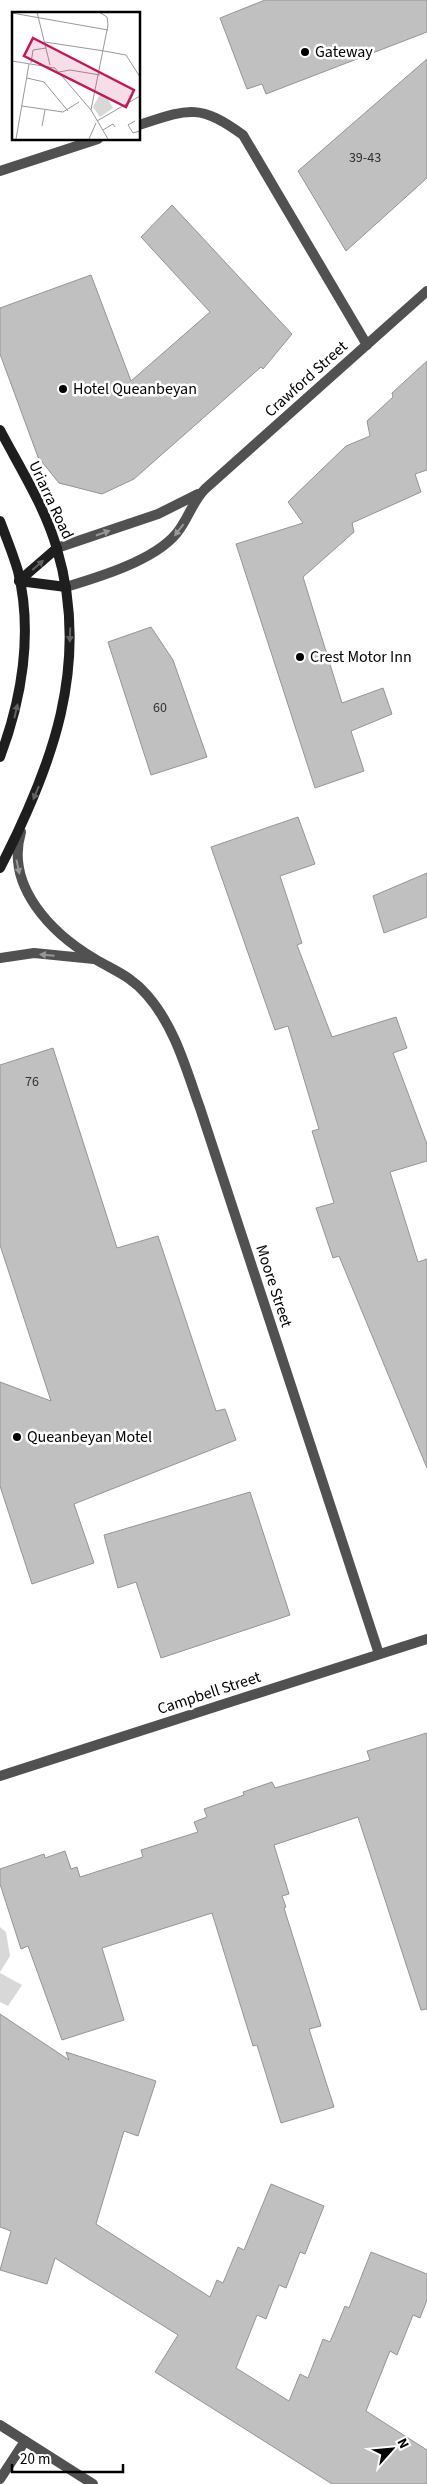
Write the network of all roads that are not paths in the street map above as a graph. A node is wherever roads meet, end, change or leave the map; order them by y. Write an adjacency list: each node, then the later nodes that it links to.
1 (140, 125): 5 (street)
2 (95, 140): 3 (street)
3 (0, 171)
4 (427, 291): 5 (street, Crawford Street)
5 (367, 345): 7 (street, Crawford Street)
6 (0, 430): 9 (main road, Uriarra Road)
7 (205, 489): 9 (street, Crawford Street, one-way to 7); 11 (street, Crawford Street, one-way to 11)
8 (0, 520): 10 (main road)
9 (57, 548): 10 (main road, Crawford Street, one-way to 9); 11 (main road, Uriarra Road)
10 (20, 581): 11 (main road, Crawford Street); 12 (main road, one-way to 10)
11 (66, 587): 13 (main road, one-way to 13)
12 (0, 758)
13 (24, 820): 14 (main road); 16 (street, Moore Street, one-way to 16)
14 (0, 868)
15 (0, 958): 16 (street, Moore Street, one-way to 15)
16 (95, 959): 18 (street, Moore Street)
17 (427, 1639): 18 (street, Campbell Street)
18 (379, 1654): 19 (street, Campbell Street)
19 (0, 1776)
20 (0, 2425): 21 (street)
21 (25, 2441): 22 (street); 23 (street)
22 (0, 2479)
23 (93, 2484)

